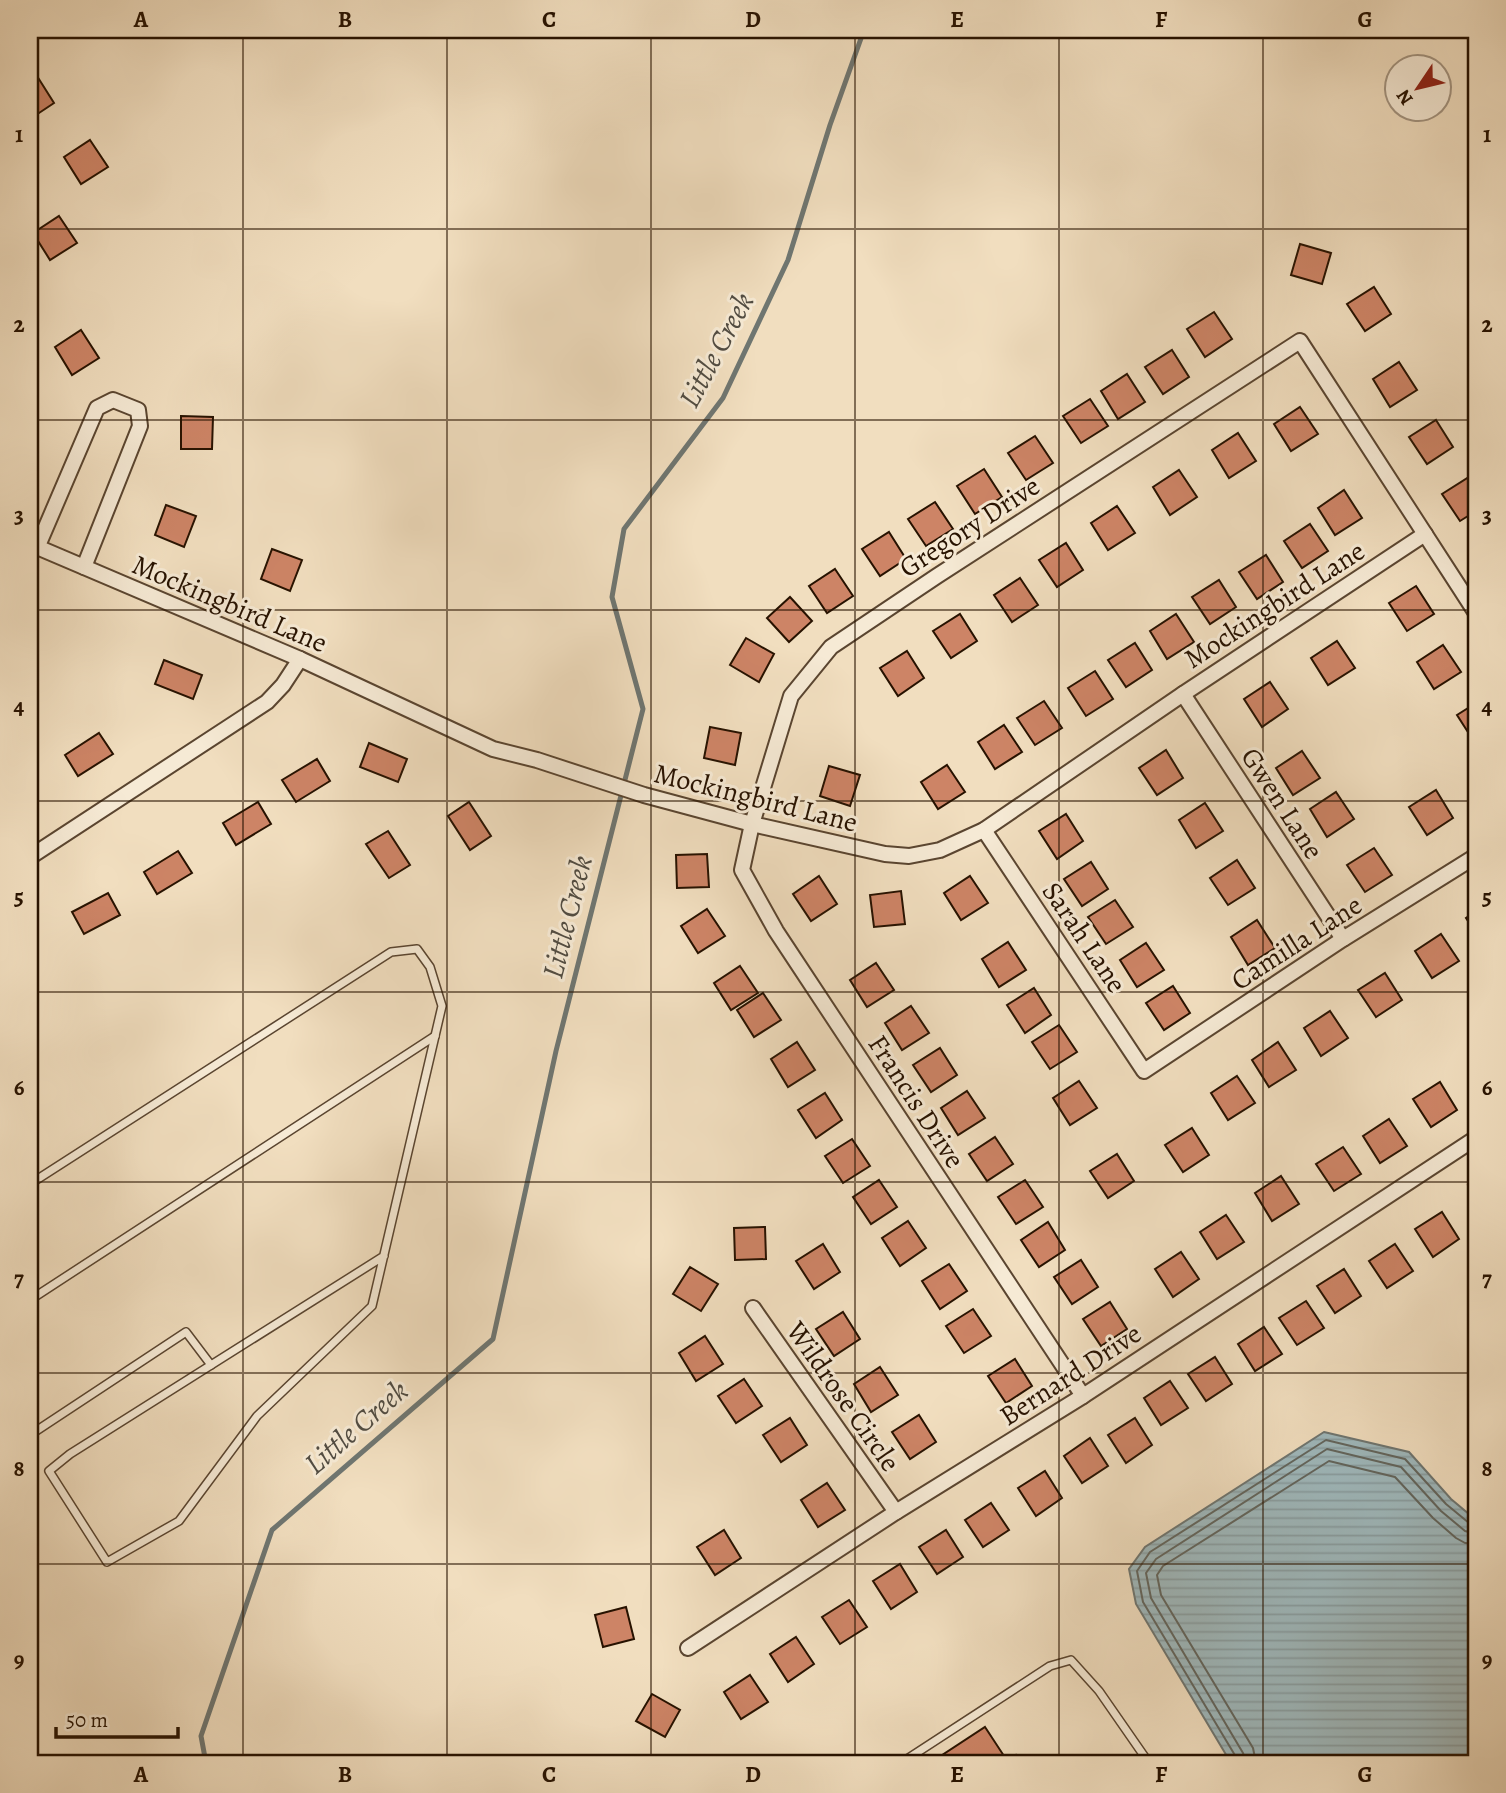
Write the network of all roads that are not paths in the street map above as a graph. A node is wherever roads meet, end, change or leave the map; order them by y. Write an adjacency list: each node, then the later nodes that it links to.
1 (1425, 534): 4 (street); 6 (street, Mockingbird Lane); 7 (street, Gregory Drive)
2 (34, 546): 3 (street, Mockingbird Lane); 3 (street)
3 (83, 567): 5 (street, Mockingbird Lane)
4 (1476, 613)
5 (300, 659): 7 (street, Mockingbird Lane); 10 (street)
6 (1182, 694): 8 (street, Mockingbird Lane); 11 (street, Gwen Lane)
7 (752, 824): 8 (street, Mockingbird Lane); 20 (street, Francis Drive)
8 (984, 830): 13 (street, Sarah Lane)
9 (1476, 856): 11 (street, Camilla Lane)
10 (30, 857)
11 (1343, 939): 13 (street, Camilla Lane)
12 (435, 1036): 15 (lane); 16 (lane); 17 (lane)
13 (1144, 1071)
14 (1476, 1138): 20 (street, Bernard Drive)
15 (30, 1184)
16 (384, 1256): 19 (lane); 19 (lane)
17 (30, 1300)
18 (753, 1308): 22 (street, Wildrose Circle)
19 (211, 1365): 21 (lane)
20 (1083, 1396): 22 (street, Bernard Drive)
21 (30, 1435)
22 (896, 1512): 23 (street, Bernard Drive)
23 (688, 1648)
24 (901, 1763): 25 (lane)
25 (1149, 1763)

